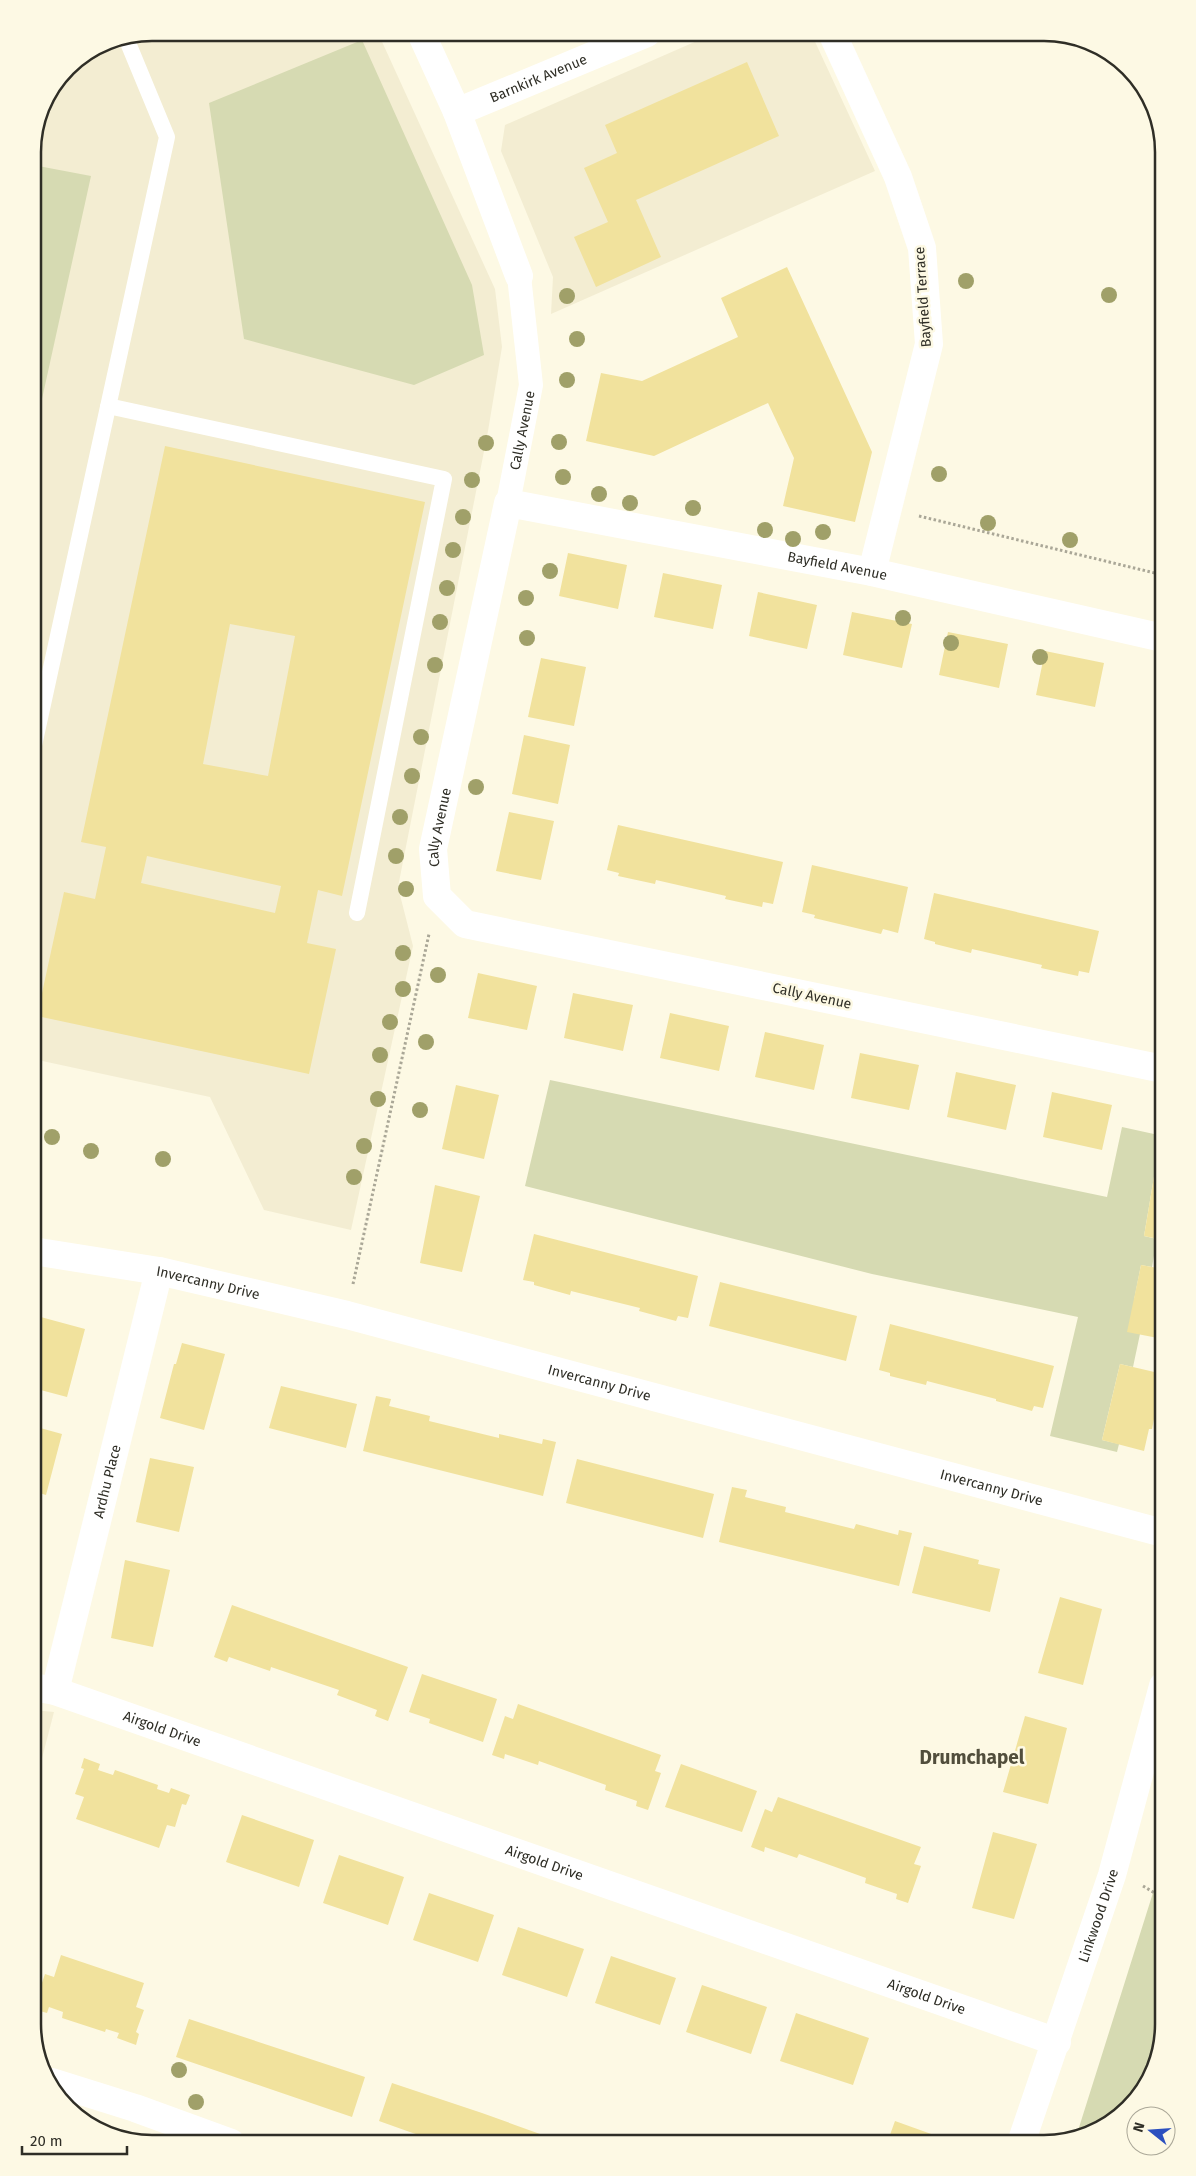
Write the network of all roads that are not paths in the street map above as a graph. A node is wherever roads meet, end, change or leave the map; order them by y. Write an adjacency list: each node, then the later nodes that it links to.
1 (425, 41): 5 (street, Cally Avenue)
2 (628, 41): 5 (street, Barnkirk Avenue)
3 (836, 41): 9 (street, Bayfield Terrace)
4 (128, 44): 7 (lane)
5 (457, 112): 6 (street, Cally Avenue)
6 (519, 276): 8 (street, Cally Avenue)
7 (108, 406): 11 (lane); 12 (lane)
8 (508, 503): 9 (street, Bayfield Avenue); 13 (street, Cally Avenue)
9 (872, 572): 10 (street, Bayfield Avenue)
10 (1155, 636)
11 (41, 713)
12 (358, 913)
13 (1155, 1067)
14 (41, 1252): 15 (street, Invercanny Drive)
15 (159, 1271): 16 (street, Invercanny Drive); 17 (street, Ardhu Place)
16 (1155, 1530)
17 (44, 1689): 19 (street, Airgold Drive)
18 (1155, 1719): 19 (street, Linkwood Drive)
19 (1057, 2042): 22 (street, Linkwood Drive)
20 (60, 2084): 21 (street)
21 (209, 2135)
22 (1024, 2135)

